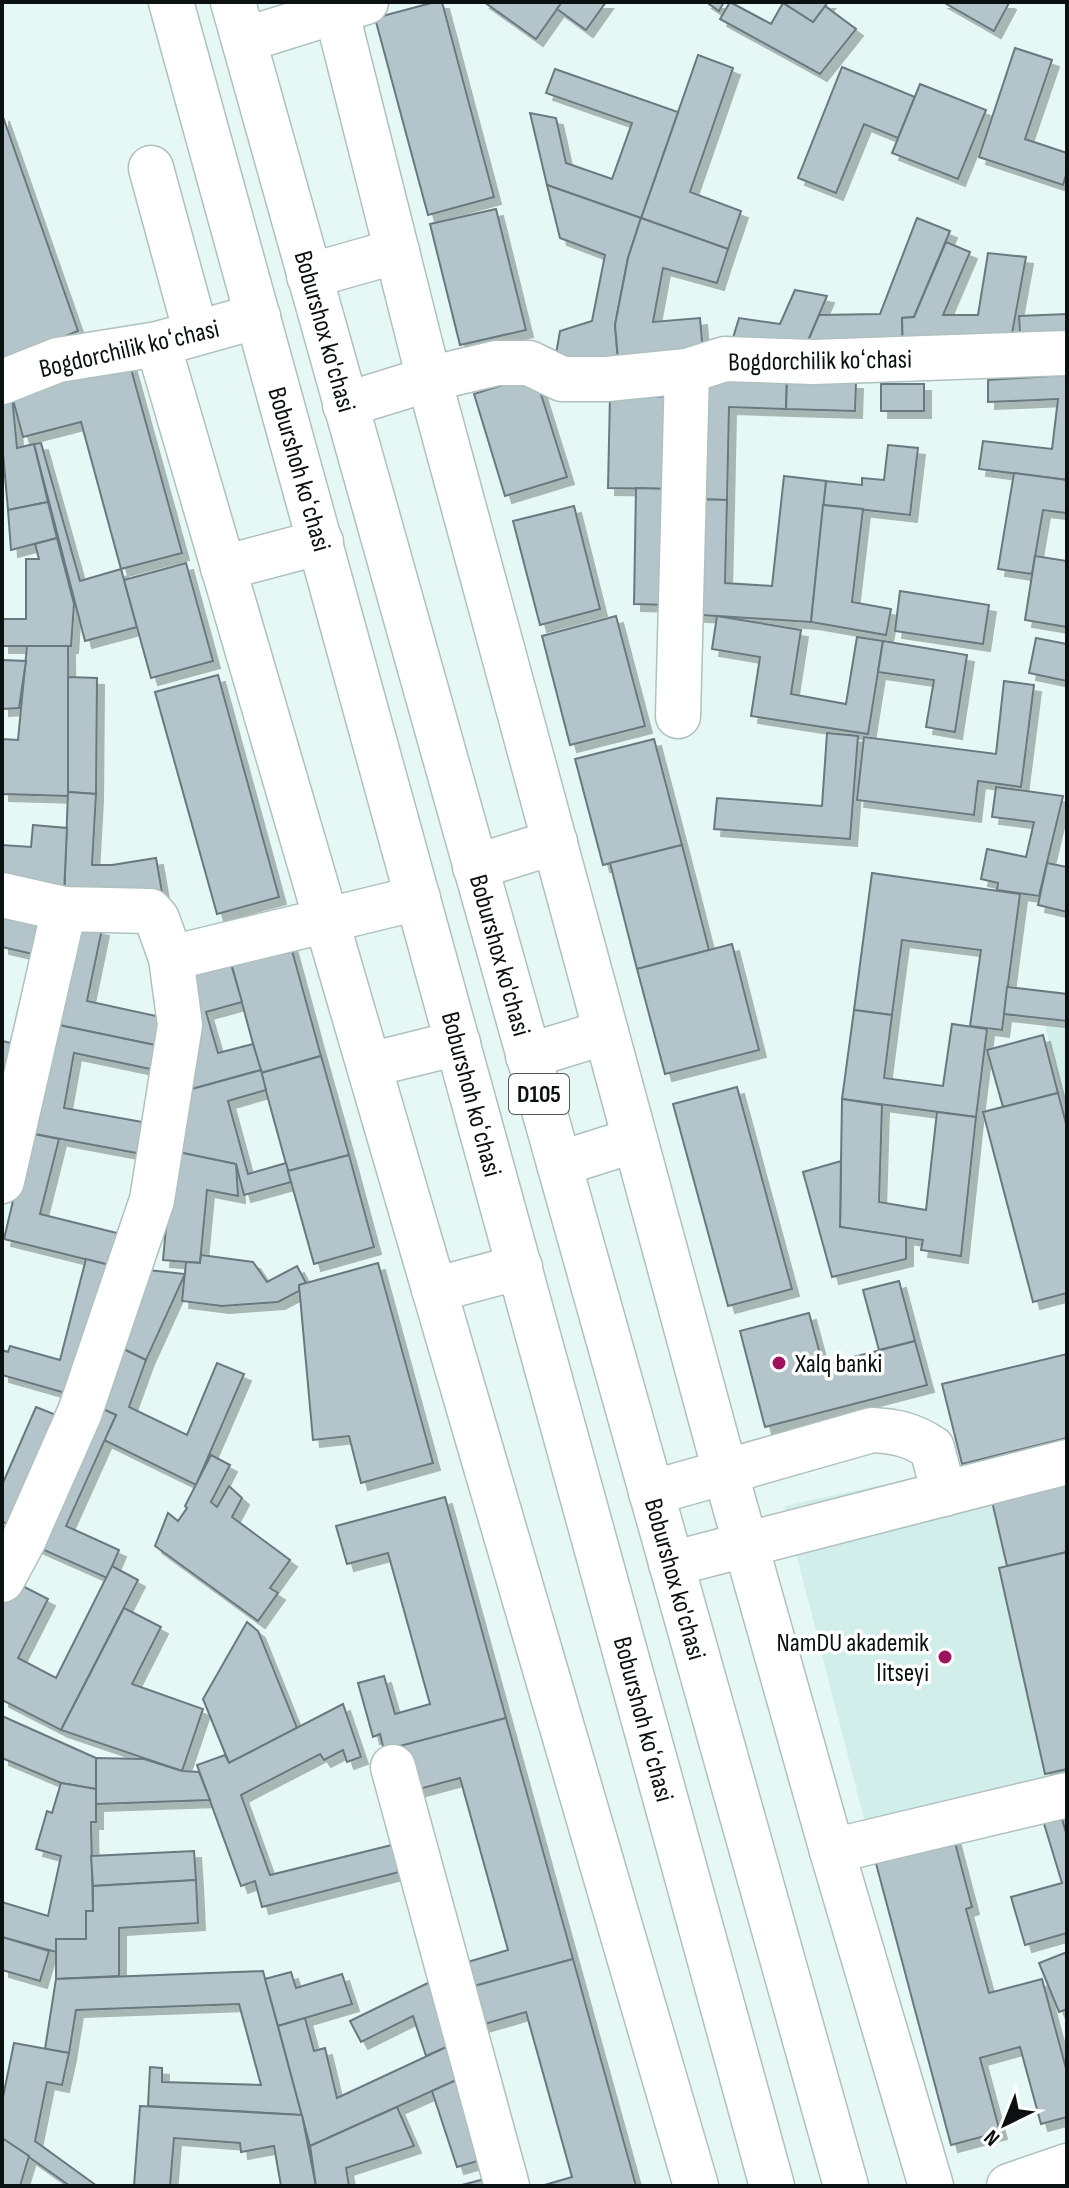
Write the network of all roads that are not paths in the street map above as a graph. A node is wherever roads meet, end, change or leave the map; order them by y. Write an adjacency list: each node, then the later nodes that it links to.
1 (171, 2): 7 (street, Boburshoh koʻchasi / D105)
2 (345, 5): 3 (street); 5 (street)
3 (238, 21): 6 (street, Boburshox ko'chasi / D105)
4 (151, 168): 8 (street)
5 (397, 251): 6 (street); 11 (street)
6 (309, 276): 13 (street, Boburshox ko'chasi / D105)
7 (258, 316): 8 (street, Bogdorchilik koʻchasi); 14 (street, Boburshoh koʻchasi / D105)
8 (177, 338): 12 (street, Bogdorchilik koʻchasi); 15 (street)
9 (1067, 353): 10 (street, Bogdorchilik koʻchasi)
10 (687, 371): 11 (street, Bogdorchilik koʻchasi); 16 (street)
11 (429, 379): 13 (street, Bogdorchilik koʻchasi); 17 (street)
12 (2, 382)
13 (345, 405): 18 (street, Boburshox ko'chasi / D105)
14 (321, 542): 15 (street); 20 (street, Boburshoh koʻchasi / D105)
15 (223, 568): 22 (street)
16 (678, 716)
17 (555, 842): 18 (street); 24 (street)
18 (475, 867): 26 (street, Boburshox ko'chasi / D105)
19 (2, 895): 21 (street)
20 (418, 898): 22 (street); 25 (street, Boburshoh koʻchasi / D105)
21 (64, 909): 23 (street); 30 (street)
22 (327, 922): 23 (street); 27 (street)
23 (171, 958): 39 (street)
24 (606, 1032): 26 (street); 28 (street)
25 (458, 1043): 27 (street); 31 (street, Boburshoh koʻchasi / D105)
26 (528, 1056): 29 (street, Boburshox ko'chasi / D105)
27 (369, 1065): 32 (street)
28 (635, 1140): 29 (street); 34 (street)
29 (559, 1164): 35 (street, Boburshox ko'chasi / D105)
30 (2, 1181)
31 (520, 1267): 32 (street); 46 (street, Boburshoh koʻchasi / D105)
32 (434, 1290): 45 (street)
33 (1067, 1462): 36 (street)
34 (725, 1471): 35 (street); 36 (street); 37 (street)
35 (651, 1493): 38 (street, Boburshox ko'chasi / D105)
36 (944, 1494): 37 (street)
37 (746, 1545): 38 (street); 42 (street)
38 (671, 1564): 47 (street, Boburshox ko'chasi / D105)
39 (2, 1580)
40 (393, 1767): 44 (street)
41 (1067, 1795): 42 (street)
42 (832, 1851): 48 (street)
43 (1067, 2166): 49 (street)
44 (507, 2186)
45 (696, 2186)
46 (772, 2186)
47 (846, 2186)
48 (931, 2186)
49 (1009, 2186)

